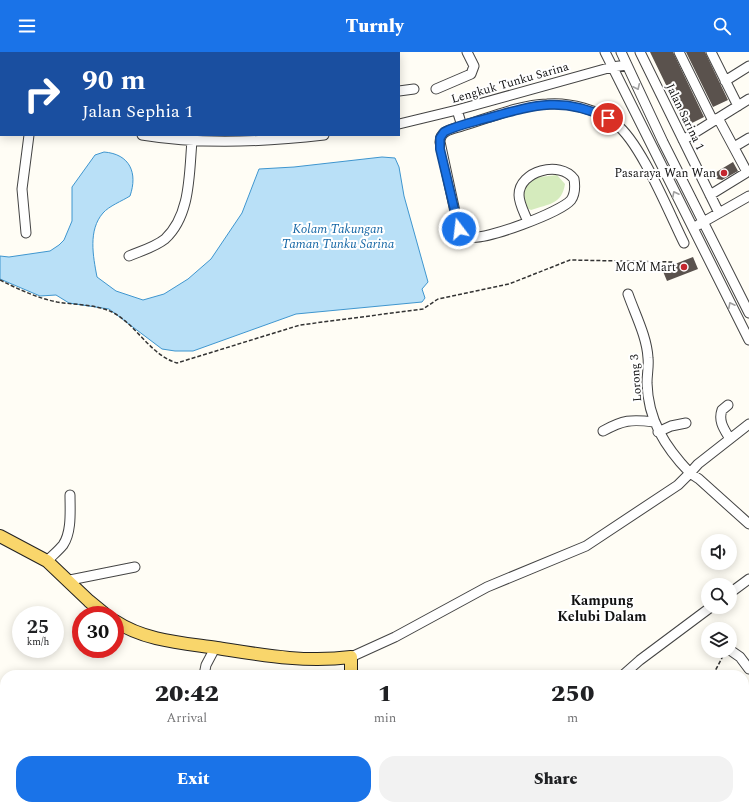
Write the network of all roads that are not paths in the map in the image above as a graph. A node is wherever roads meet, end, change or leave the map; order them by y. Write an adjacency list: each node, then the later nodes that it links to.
1 (467, 52): 12 (street)
2 (605, 52): 9 (street)
3 (621, 52): 7 (street)
4 (640, 52): 24 (street, Jalan Sarina 1)
5 (678, 52): 17 (street)
6 (711, 52): 10 (street)
7 (627, 65): 9 (street, Lengkuk Tunku Sarina); 32 (street, one-way to 32)
8 (749, 66): 10 (street)
9 (612, 67): 16 (street, Lengkuk Tunku Sarina); 33 (street, one-way to 9)
10 (726, 81): 15 (street)
11 (414, 89): 13 (street)
12 (436, 89)
13 (400, 91)
14 (749, 99): 15 (street)
15 (738, 106): 17 (street)
16 (457, 110): 18 (street, Lengkuk Tunku Sarina); 19 (street)
17 (716, 119): 24 (street); 26 (street)
18 (400, 124)
19 (462, 126): 31 (street); 35 (street)
20 (29, 136): 34 (street)
21 (150, 136): 25 (street)
22 (311, 136): 25 (street)
23 (749, 138): 26 (street)
24 (683, 140): 28 (street, Jalan Sarina 1)
25 (192, 141): 36 (street)
26 (734, 147): 27 (street)
27 (748, 172): 28 (street)
28 (710, 195): 30 (street, Jalan Sarina 1)
29 (749, 196): 30 (street)
30 (719, 213): 32 (street)
31 (528, 222): 31 (street)
32 (703, 222): 33 (street); 38 (street)
33 (693, 228): 39 (street, one-way to 33)
34 (26, 233)
35 (684, 243)
36 (128, 256)
37 (628, 294): 41 (street, Lorong 3)
38 (749, 313)
39 (749, 340)
40 (728, 405): 46 (street)
41 (654, 422): 44 (street); 45 (street, Lorong 3)
42 (686, 423): 45 (street)
43 (749, 424): 46 (street)
44 (603, 431)
45 (658, 432): 47 (street, Lorong 3)
46 (730, 438): 47 (street)
47 (690, 474): 49 (street, Lorong 3); 61 (street)
48 (70, 495): 51 (street)
49 (749, 524)
50 (0, 536): 51 (main road)
51 (48, 561): 54 (main road)
52 (135, 567): 54 (street)
53 (749, 579): 55 (street)
54 (70, 580): 56 (main road)
55 (737, 588)
56 (94, 606)
57 (702, 614): 65 (street)
58 (124, 626): 59 (main road)
59 (215, 648): 61 (main road); 63 (street)
60 (737, 655): 62 (street)
61 (351, 657): 64 (main road)
62 (749, 669)
63 (205, 670)
64 (351, 670)
65 (629, 670)

